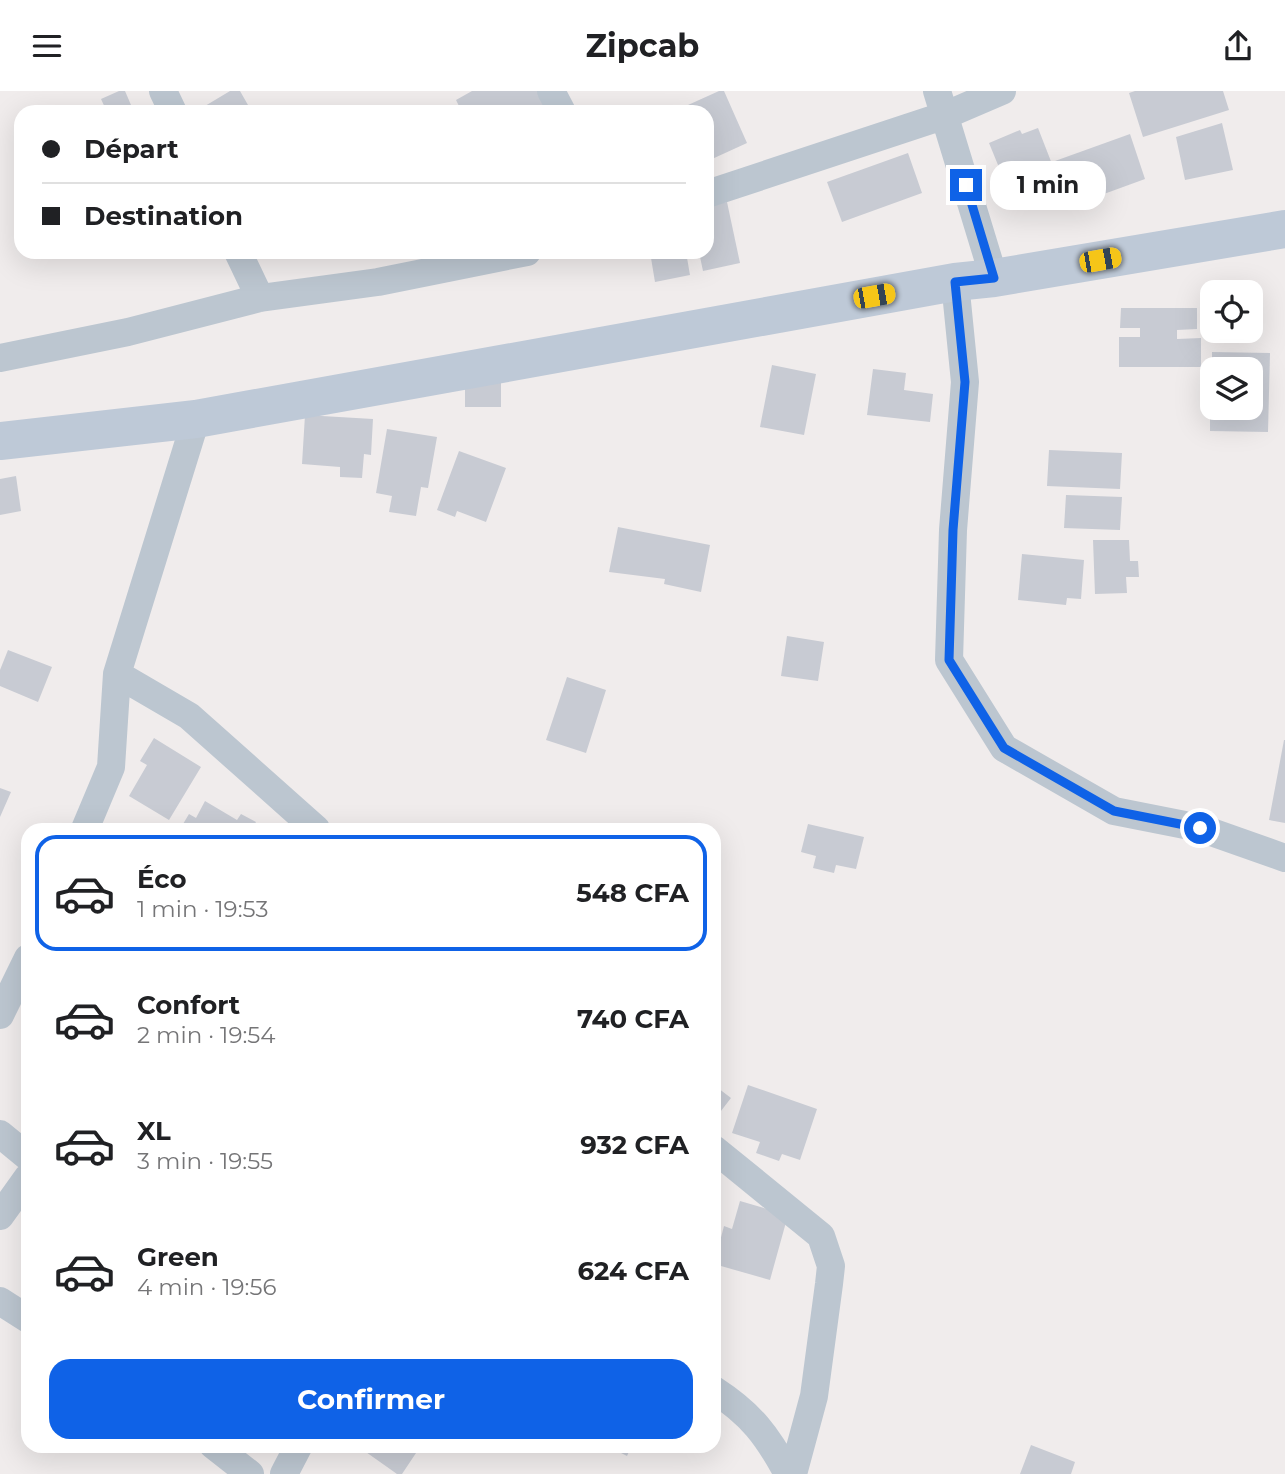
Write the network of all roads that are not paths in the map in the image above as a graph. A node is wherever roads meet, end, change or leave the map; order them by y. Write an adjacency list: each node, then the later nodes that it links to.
1 (1002, 91): 2 (street)
2 (941, 103): 3 (street); 7 (street)
3 (714, 191)
4 (1285, 229): 7 (main road)
5 (241, 259): 9 (street)
6 (492, 259): 9 (street)
7 (994, 278): 8 (main road)
8 (955, 282): 11 (main road); 16 (street)
9 (260, 298): 10 (street)
10 (0, 358)
11 (196, 419): 12 (main road); 13 (street)
12 (0, 441)
13 (117, 674): 14 (street); 15 (street)
14 (88, 823)
15 (309, 823)
16 (1285, 859)
17 (21, 972): 18 (street)
18 (0, 1015)
19 (0, 1134): 20 (street)
20 (21, 1151)
21 (721, 1154): 31 (street)
22 (21, 1187): 23 (street)
23 (0, 1216)
24 (1, 1303): 25 (street)
25 (21, 1315)
26 (721, 1394): 31 (street)
27 (222, 1453): 29 (street)
28 (295, 1453): 30 (street)
29 (250, 1474)
30 (284, 1474)
31 (790, 1474)

